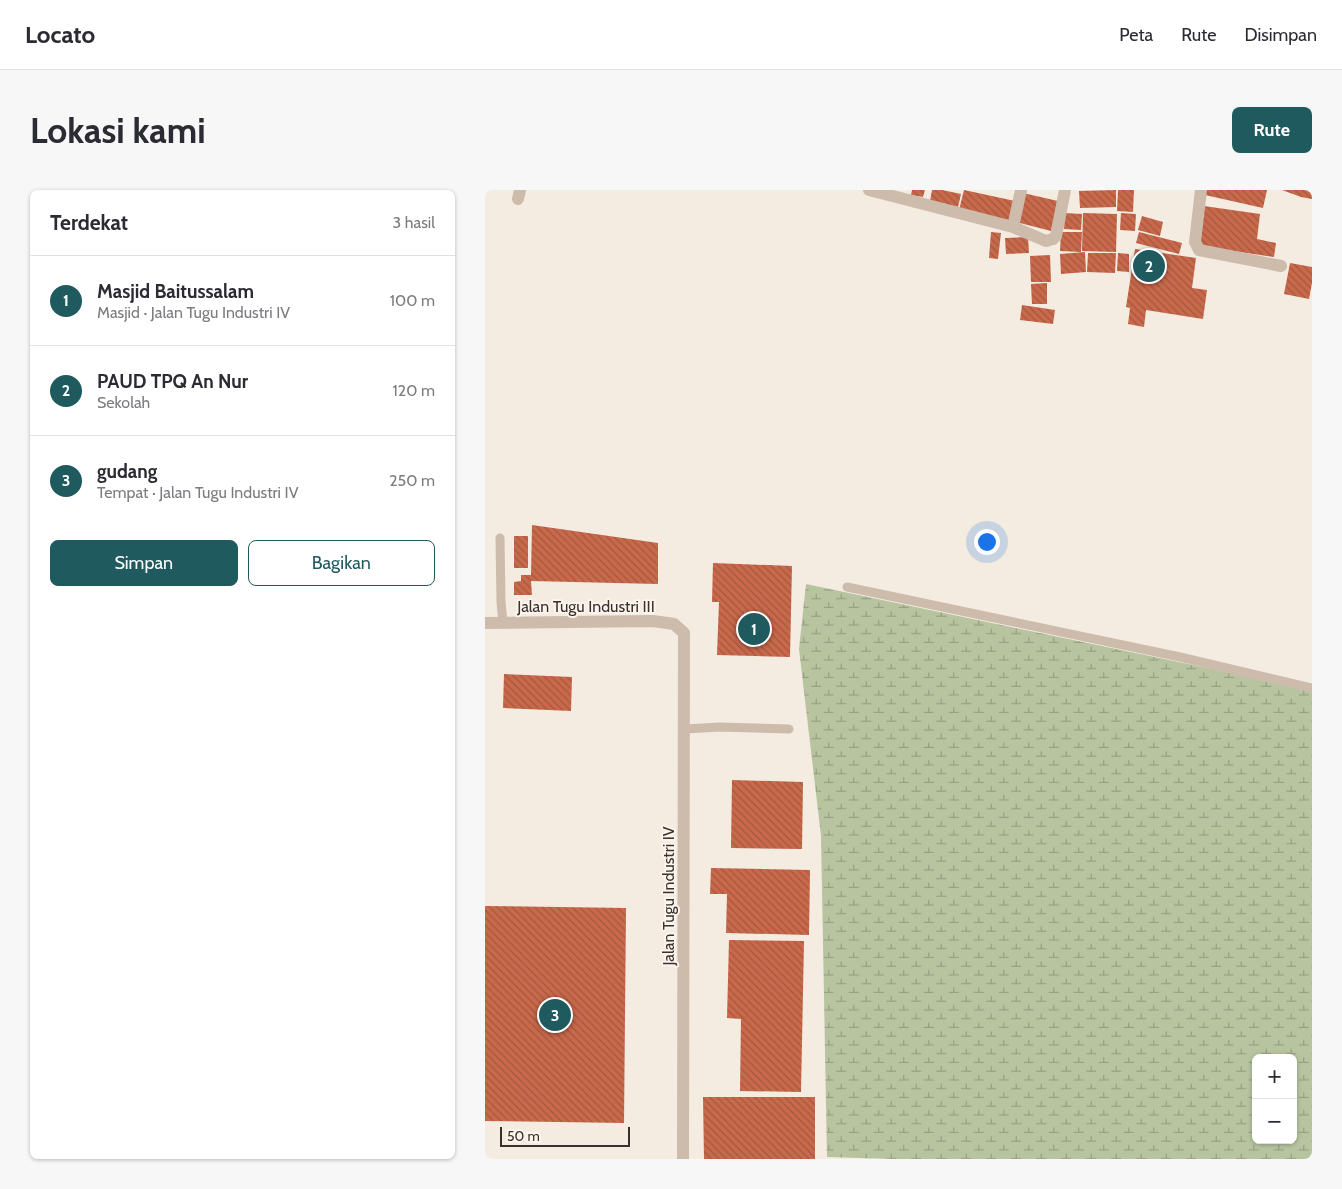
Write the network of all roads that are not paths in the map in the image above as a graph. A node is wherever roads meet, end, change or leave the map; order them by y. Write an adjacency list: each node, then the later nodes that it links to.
1 (869, 190): 5 (street)
2 (1021, 190): 6 (street)
3 (1065, 190): 6 (street)
4 (1201, 190): 7 (street)
5 (905, 194): 6 (street)
6 (1013, 227)
7 (1281, 266)
8 (500, 538): 11 (lane)
9 (847, 587): 13 (lane)
10 (485, 623): 11 (street, Jalan Tugu Industri III)
11 (503, 623): 12 (street, Jalan Tugu Industri III)
12 (684, 633): 14 (street, Jalan Tugu Industri IV)
13 (1312, 688)
14 (685, 729): 15 (lane); 16 (street, Jalan Tugu Industri IV)
15 (789, 729)
16 (683, 1159)

